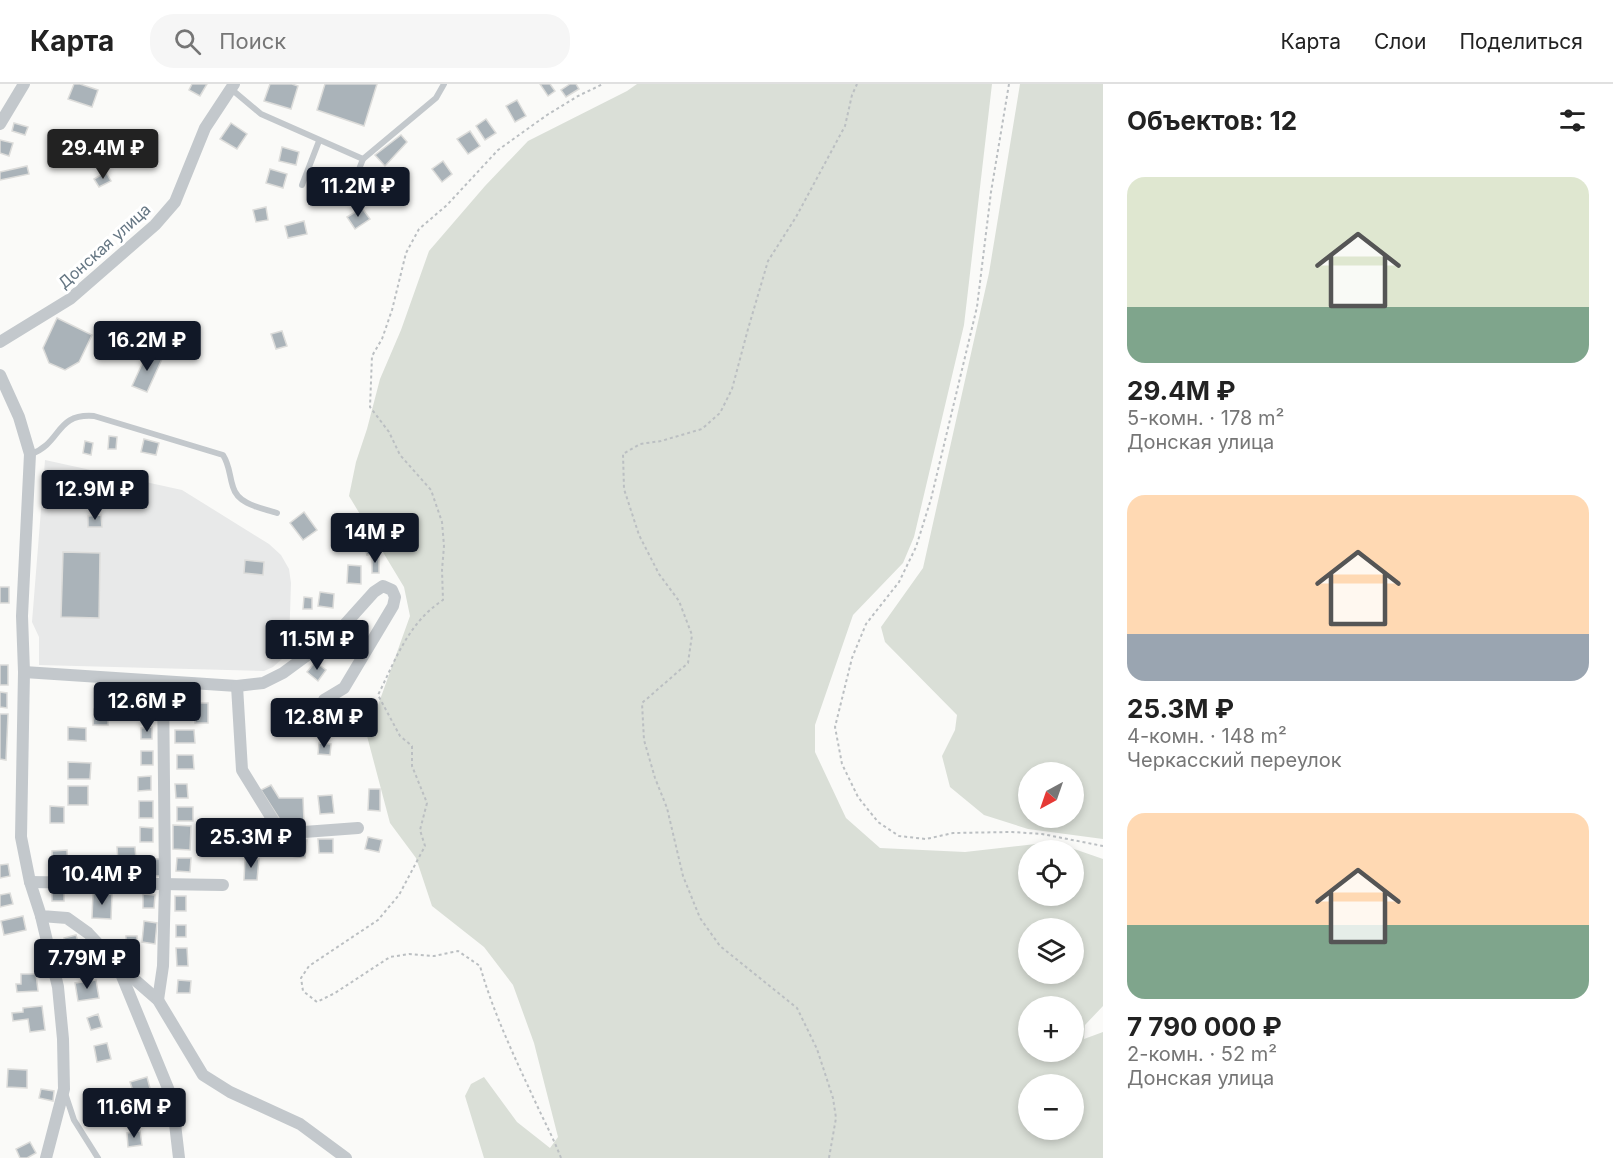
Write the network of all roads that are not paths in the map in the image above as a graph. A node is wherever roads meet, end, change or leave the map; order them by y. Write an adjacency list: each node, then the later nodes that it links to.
1 (24, 84): 4 (street)
2 (444, 84): 6 (lane)
3 (232, 86): 5 (lane); 9 (street, Донская улица)
4 (0, 124)
5 (320, 141): 6 (lane); 7 (lane)
6 (363, 159): 8 (lane)
7 (302, 184)
8 (352, 187)
9 (0, 342)
10 (0, 375): 11 (street)
11 (30, 454): 12 (lane); 13 (street)
12 (277, 513)
13 (24, 672): 14 (street); 18 (street)
14 (163, 682): 15 (street); 19 (street)
15 (237, 686): 16 (street); 17 (street)
16 (324, 700)
17 (358, 828)
18 (30, 882): 19 (street); 21 (street)
19 (165, 884): 20 (street); 23 (street)
20 (223, 885)
21 (41, 916): 22 (street); 24 (street)
22 (117, 964): 23 (street); 27 (street)
23 (158, 1000): 28 (street)
24 (64, 1089): 25 (street); 26 (lane)
25 (46, 1158)
26 (98, 1158)
27 (179, 1158)
28 (346, 1158)

